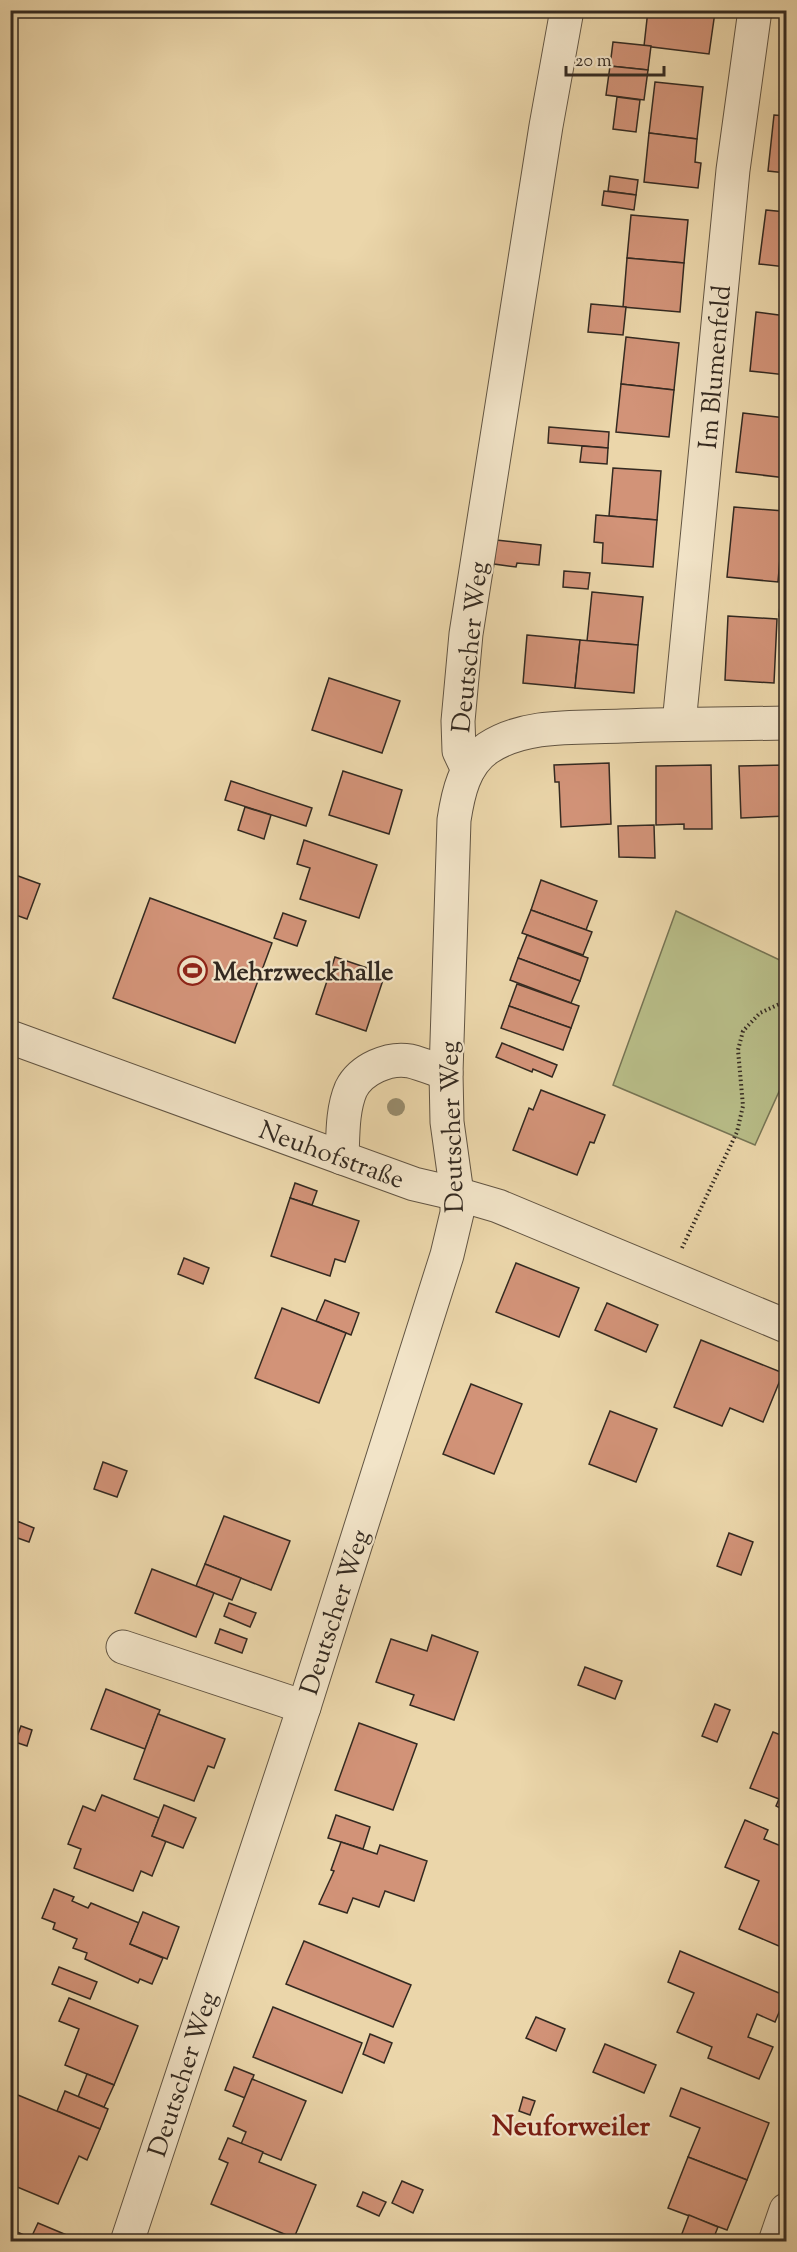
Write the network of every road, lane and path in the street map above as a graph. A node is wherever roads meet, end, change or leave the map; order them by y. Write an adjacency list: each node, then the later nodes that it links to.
1 (567, 10): 5 (street, Deutscher Weg)
2 (755, 10): 4 (street, Im Blumenfeld)
3 (786, 723): 4 (street)
4 (679, 724): 5 (street)
5 (468, 770): 8 (street, Deutscher Weg)
6 (786, 1001): 11 (path)
7 (10, 1037): 9 (street, Neuhofstraße)
8 (446, 1072): 9 (street); 10 (street, Deutscher Weg)
9 (342, 1158): 10 (street, Neuhofstraße)
10 (457, 1194): 11 (street, Neuhofstraße); 14 (street, Deutscher Weg)
11 (668, 1276): 12 (street, Neuhofstraße)
12 (786, 1326)
13 (123, 1647): 14 (street)
14 (304, 1707): 16 (street, Deutscher Weg)
15 (786, 2210): 17 (street)
16 (127, 2241)
17 (775, 2241)

